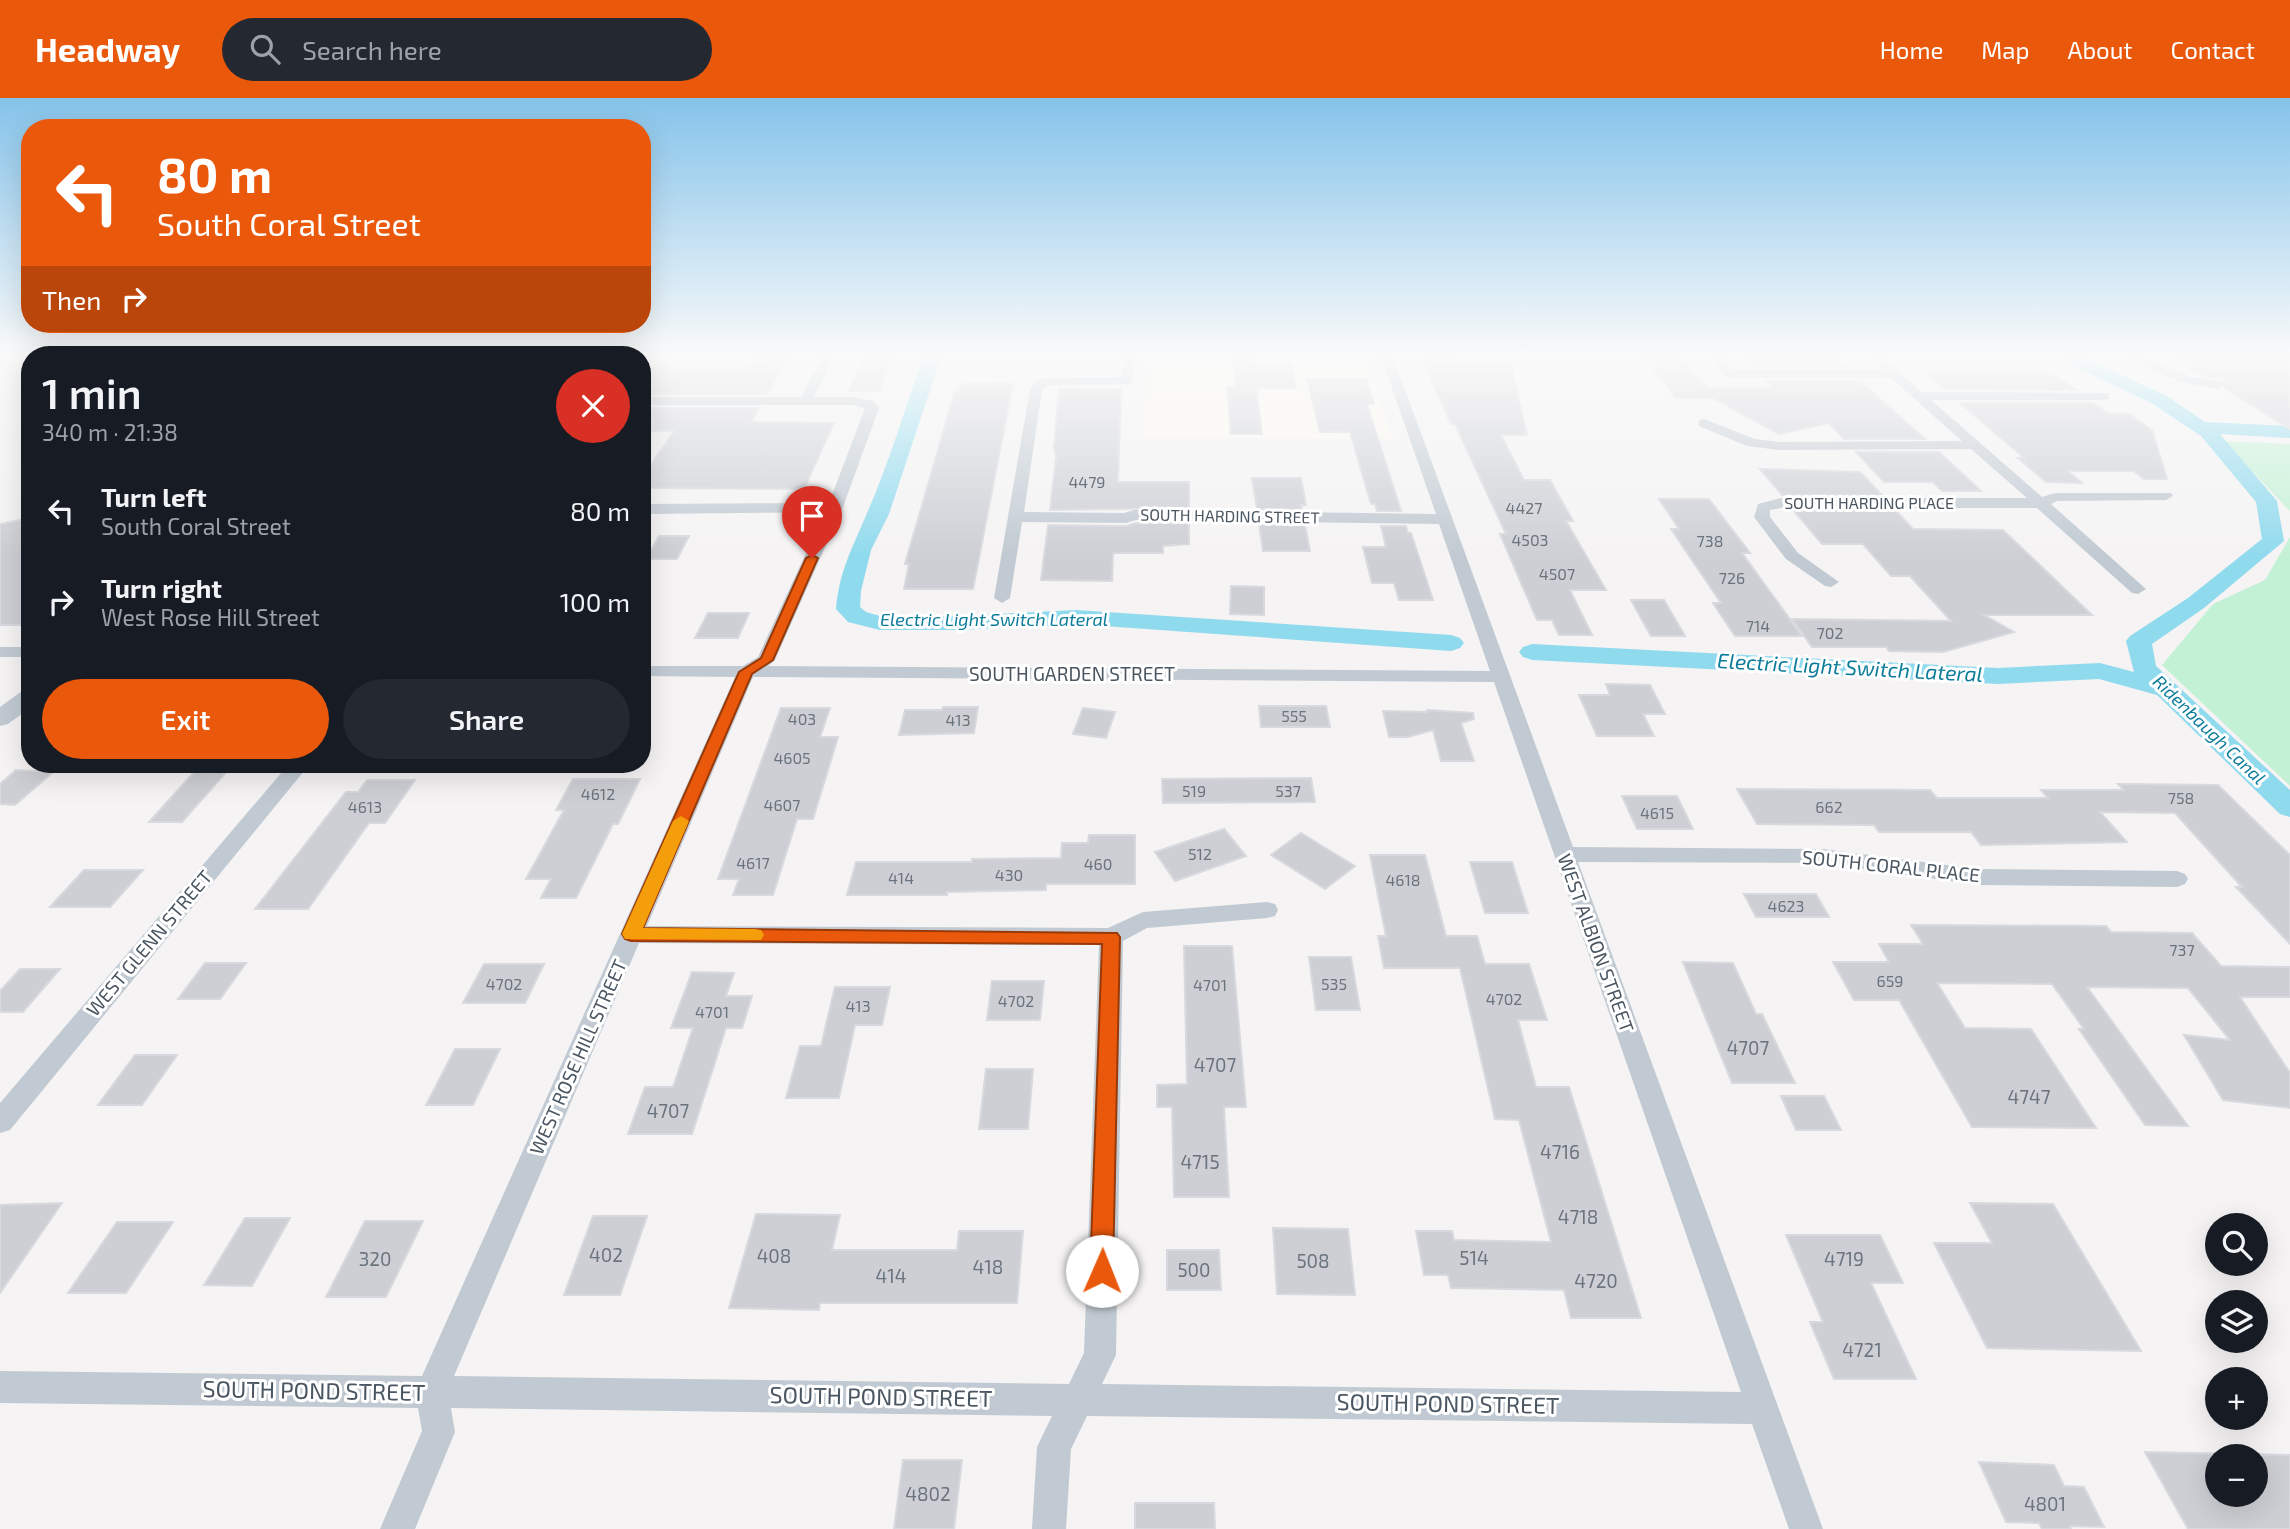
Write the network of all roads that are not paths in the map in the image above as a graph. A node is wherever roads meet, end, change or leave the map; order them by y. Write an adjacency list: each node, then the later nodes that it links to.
1 (868, 424): 9 (street, WEST ROSE HILL STREET)
2 (1030, 424): 11 (street)
3 (1410, 424): 12 (street, WEST ALBION STREET)
4 (1706, 424): 6 (street)
5 (1951, 424): 6 (street)
6 (1975, 445): 8 (street)
7 (2165, 496): 8 (street)
8 (2039, 503): 13 (street, SOUTH HARDING PLACE); 14 (street)
9 (835, 508): 10 (street); 19 (street, WEST ROSE HILL STREET)
10 (651, 509)
11 (1015, 517): 12 (street, SOUTH HARDING STREET); 15 (street)
12 (1444, 519): 20 (street, WEST ALBION STREET)
13 (1831, 582)
14 (2138, 589)
15 (1002, 598)
16 (0, 652): 17 (street)
17 (21, 652)
18 (651, 671): 19 (street, SOUTH GARDEN STREET)
19 (746, 672): 20 (street, SOUTH GARDEN STREET); 27 (street, WEST ROSE HILL STREET)
20 (1501, 677): 24 (street, WEST ALBION STREET)
21 (21, 703): 22 (street)
22 (0, 719)
23 (292, 773): 29 (street, WEST GLENN STREET)
24 (1564, 854): 25 (street, SOUTH CORAL PLACE); 33 (street, WEST ALBION STREET)
25 (2177, 878)
26 (1267, 910): 28 (street)
27 (631, 934): 28 (street); 31 (street, WEST ROSE HILL STREET)
28 (1111, 937): 32 (street)
29 (0, 1122)
30 (0, 1387): 31 (street, SOUTH POND STREET)
31 (431, 1392): 32 (street, SOUTH POND STREET); 34 (street)
32 (1078, 1400): 33 (street, SOUTH POND STREET); 35 (street)
33 (1762, 1408): 36 (street, WEST ALBION STREET)
34 (397, 1529)
35 (1049, 1529)
36 (1806, 1529)

